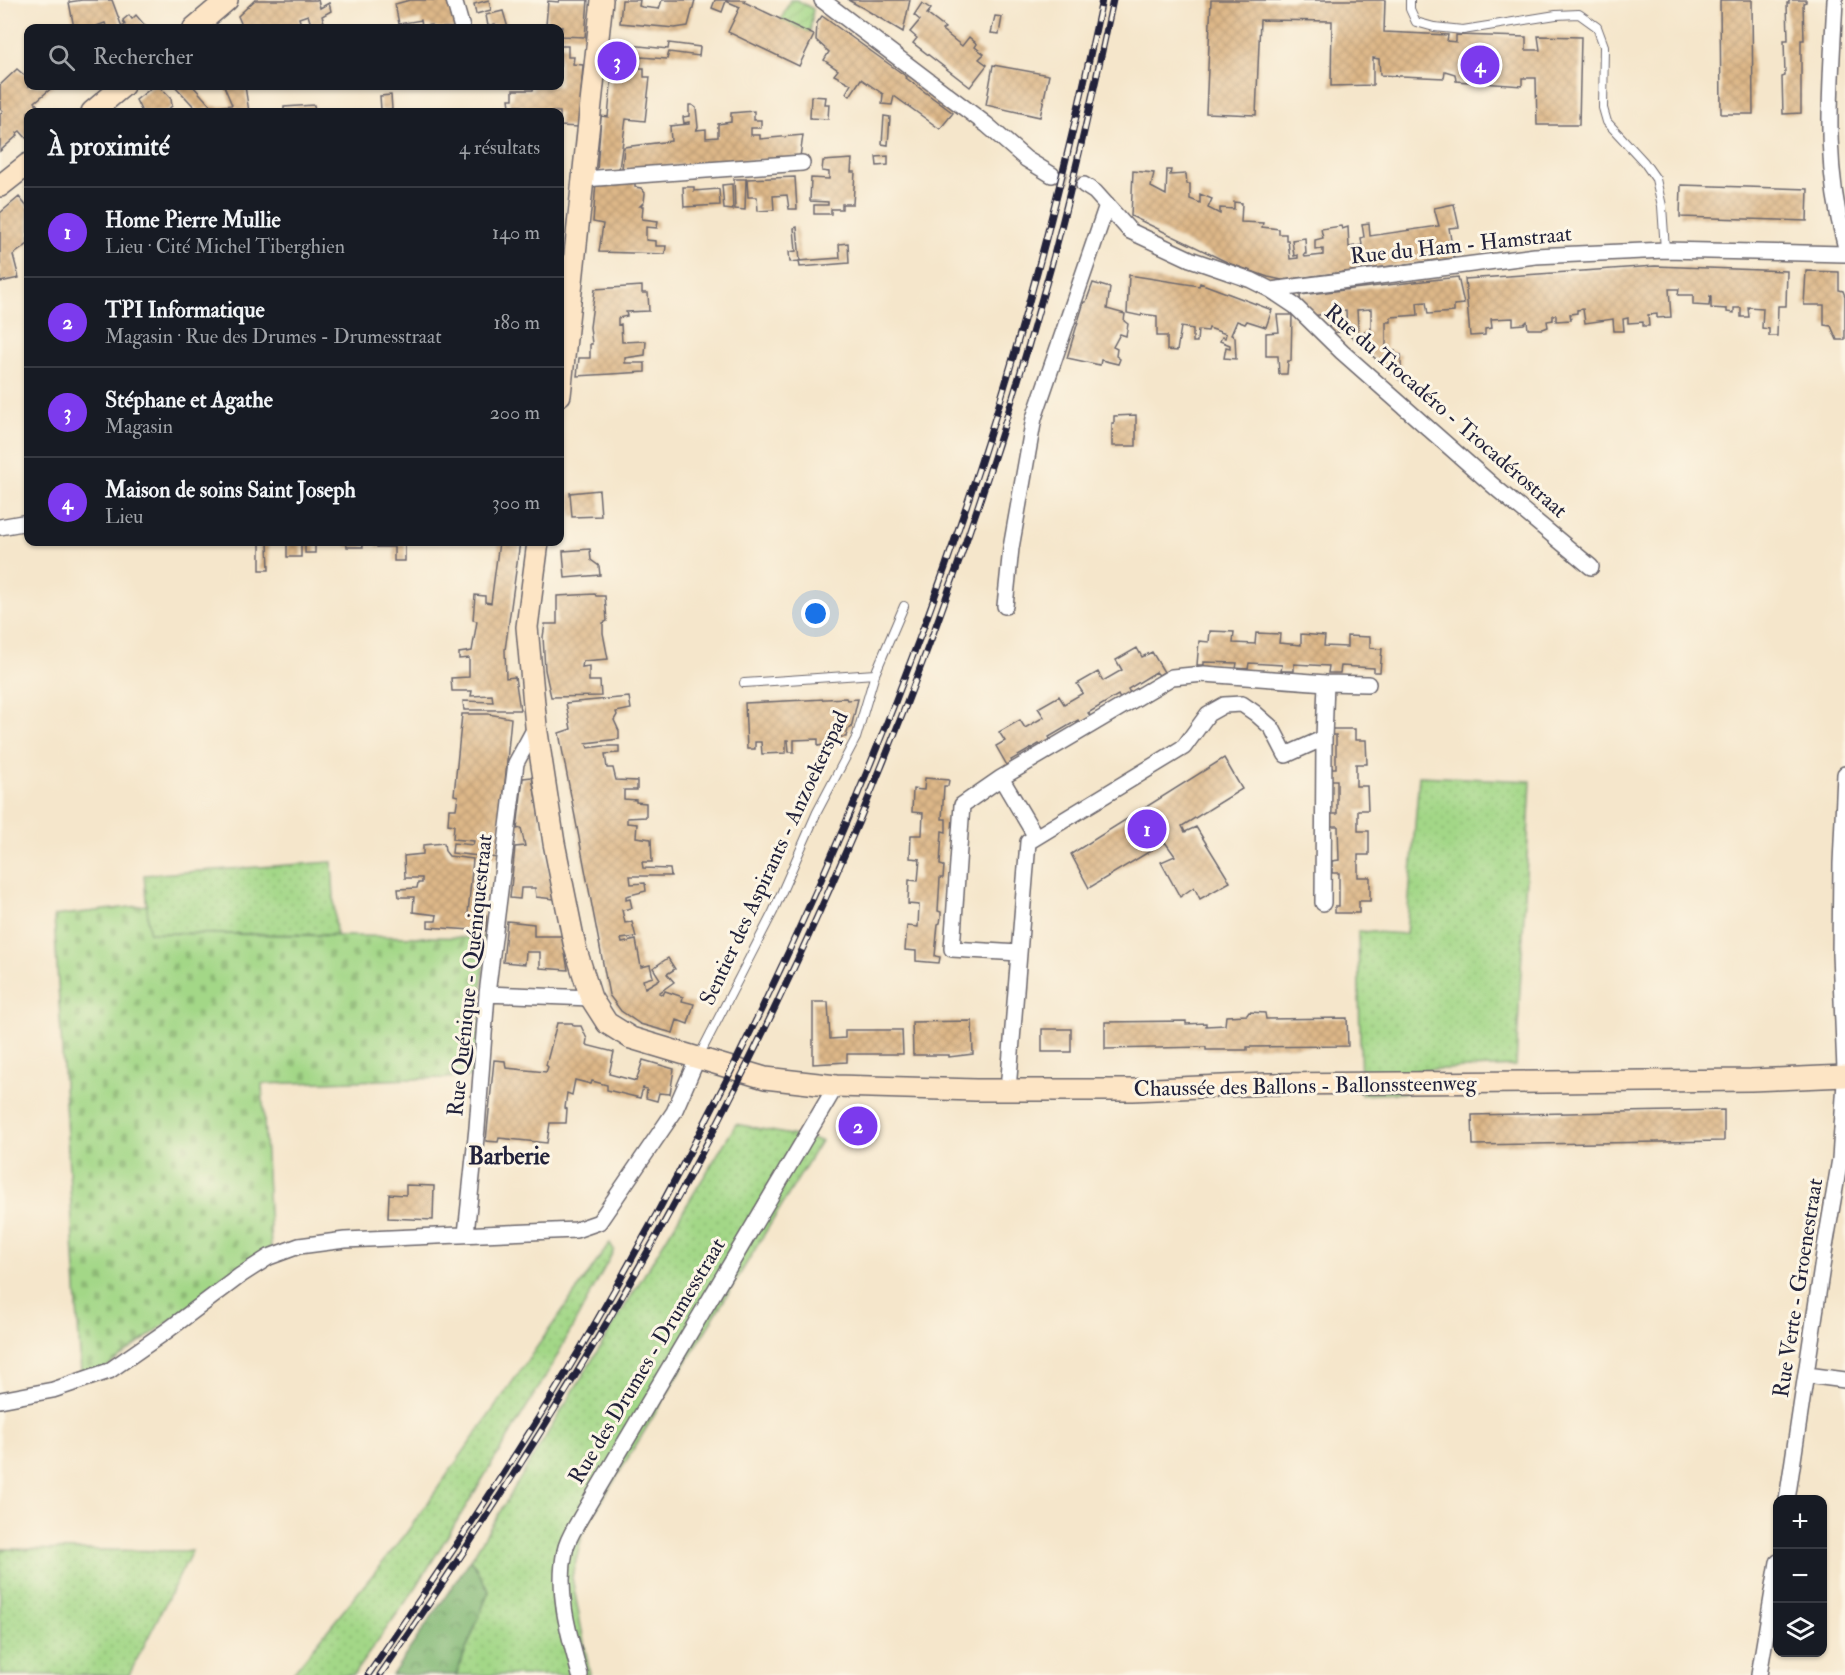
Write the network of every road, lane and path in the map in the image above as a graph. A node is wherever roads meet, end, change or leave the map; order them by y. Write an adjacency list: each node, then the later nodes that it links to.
1 (227, 0): 7 (street)
2 (454, 0): 8 (street)
3 (602, 0): 14 (street)
4 (822, 0): 13 (street)
5 (1410, 0): 19 (lane)
6 (1835, 0): 18 (street)
7 (199, 24)
8 (461, 24)
9 (118, 90): 10 (street)
10 (97, 108)
11 (802, 163): 14 (street)
12 (24, 167): 16 (street)
13 (1052, 175)
14 (584, 180): 22 (street)
15 (1083, 185): 17 (street)
16 (0, 186)
17 (1107, 205): 21 (street); 28 (street)
18 (1845, 244)
19 (1665, 250): 20 (street, Rue du Ham - Hamstraat); 21 (street, Rue du Ham - Hamstraat)
20 (1845, 254)
21 (1270, 290): 26 (street, Rue du Trocadéro - Trocadérostraat)
22 (564, 359)
23 (24, 523): 24 (street)
24 (0, 527)
25 (537, 546): 33 (street, Chaussée des Ballons - Ballonssteenweg)
26 (1592, 567)
27 (904, 606): 29 (lane, Sentier des Aspirants - Anzoekerspad)
28 (1005, 606)
29 (875, 674): 31 (lane); 42 (lane, Sentier des Aspirants - Anzoekerspad)
30 (1326, 683): 32 (street); 34 (street); 36 (street)
31 (744, 684)
32 (1368, 684)
33 (536, 726): 40 (street, Rue Quénique - Quéniquestraat); 41 (street, Chaussée des Ballons - Ballonssteenweg)
34 (1324, 738): 37 (street); 38 (street)
35 (1845, 774): 43 (street)
36 (1001, 778): 37 (street); 39 (street)
37 (1036, 837): 39 (street)
38 (1323, 903)
39 (1019, 953): 47 (street)
40 (486, 994): 41 (street); 48 (street, Rue Quénique - Quéniquestraat)
41 (591, 998): 42 (street, Chaussée des Ballons - Ballonssteenweg)
42 (699, 1057): 46 (street, Chaussée des Ballons - Ballonssteenweg); 48 (street)
43 (1845, 1069)
44 (1845, 1076): 47 (street, Chaussée des Ballons - Ballonssteenweg)
45 (1845, 1082): 49 (street, Rue Verte - Groenestraat)
46 (836, 1086): 47 (street, Chaussée des Ballons - Ballonssteenweg); 54 (street, Rue des Drumes - Drumesstraat)
47 (1008, 1090)
48 (466, 1234): 51 (street)
49 (1807, 1375): 50 (street); 52 (street, Rue Verte - Groenestraat)
50 (1845, 1380)
51 (0, 1400)
52 (1788, 1495)
53 (1773, 1592): 55 (street)
54 (580, 1675)
55 (1759, 1675)

